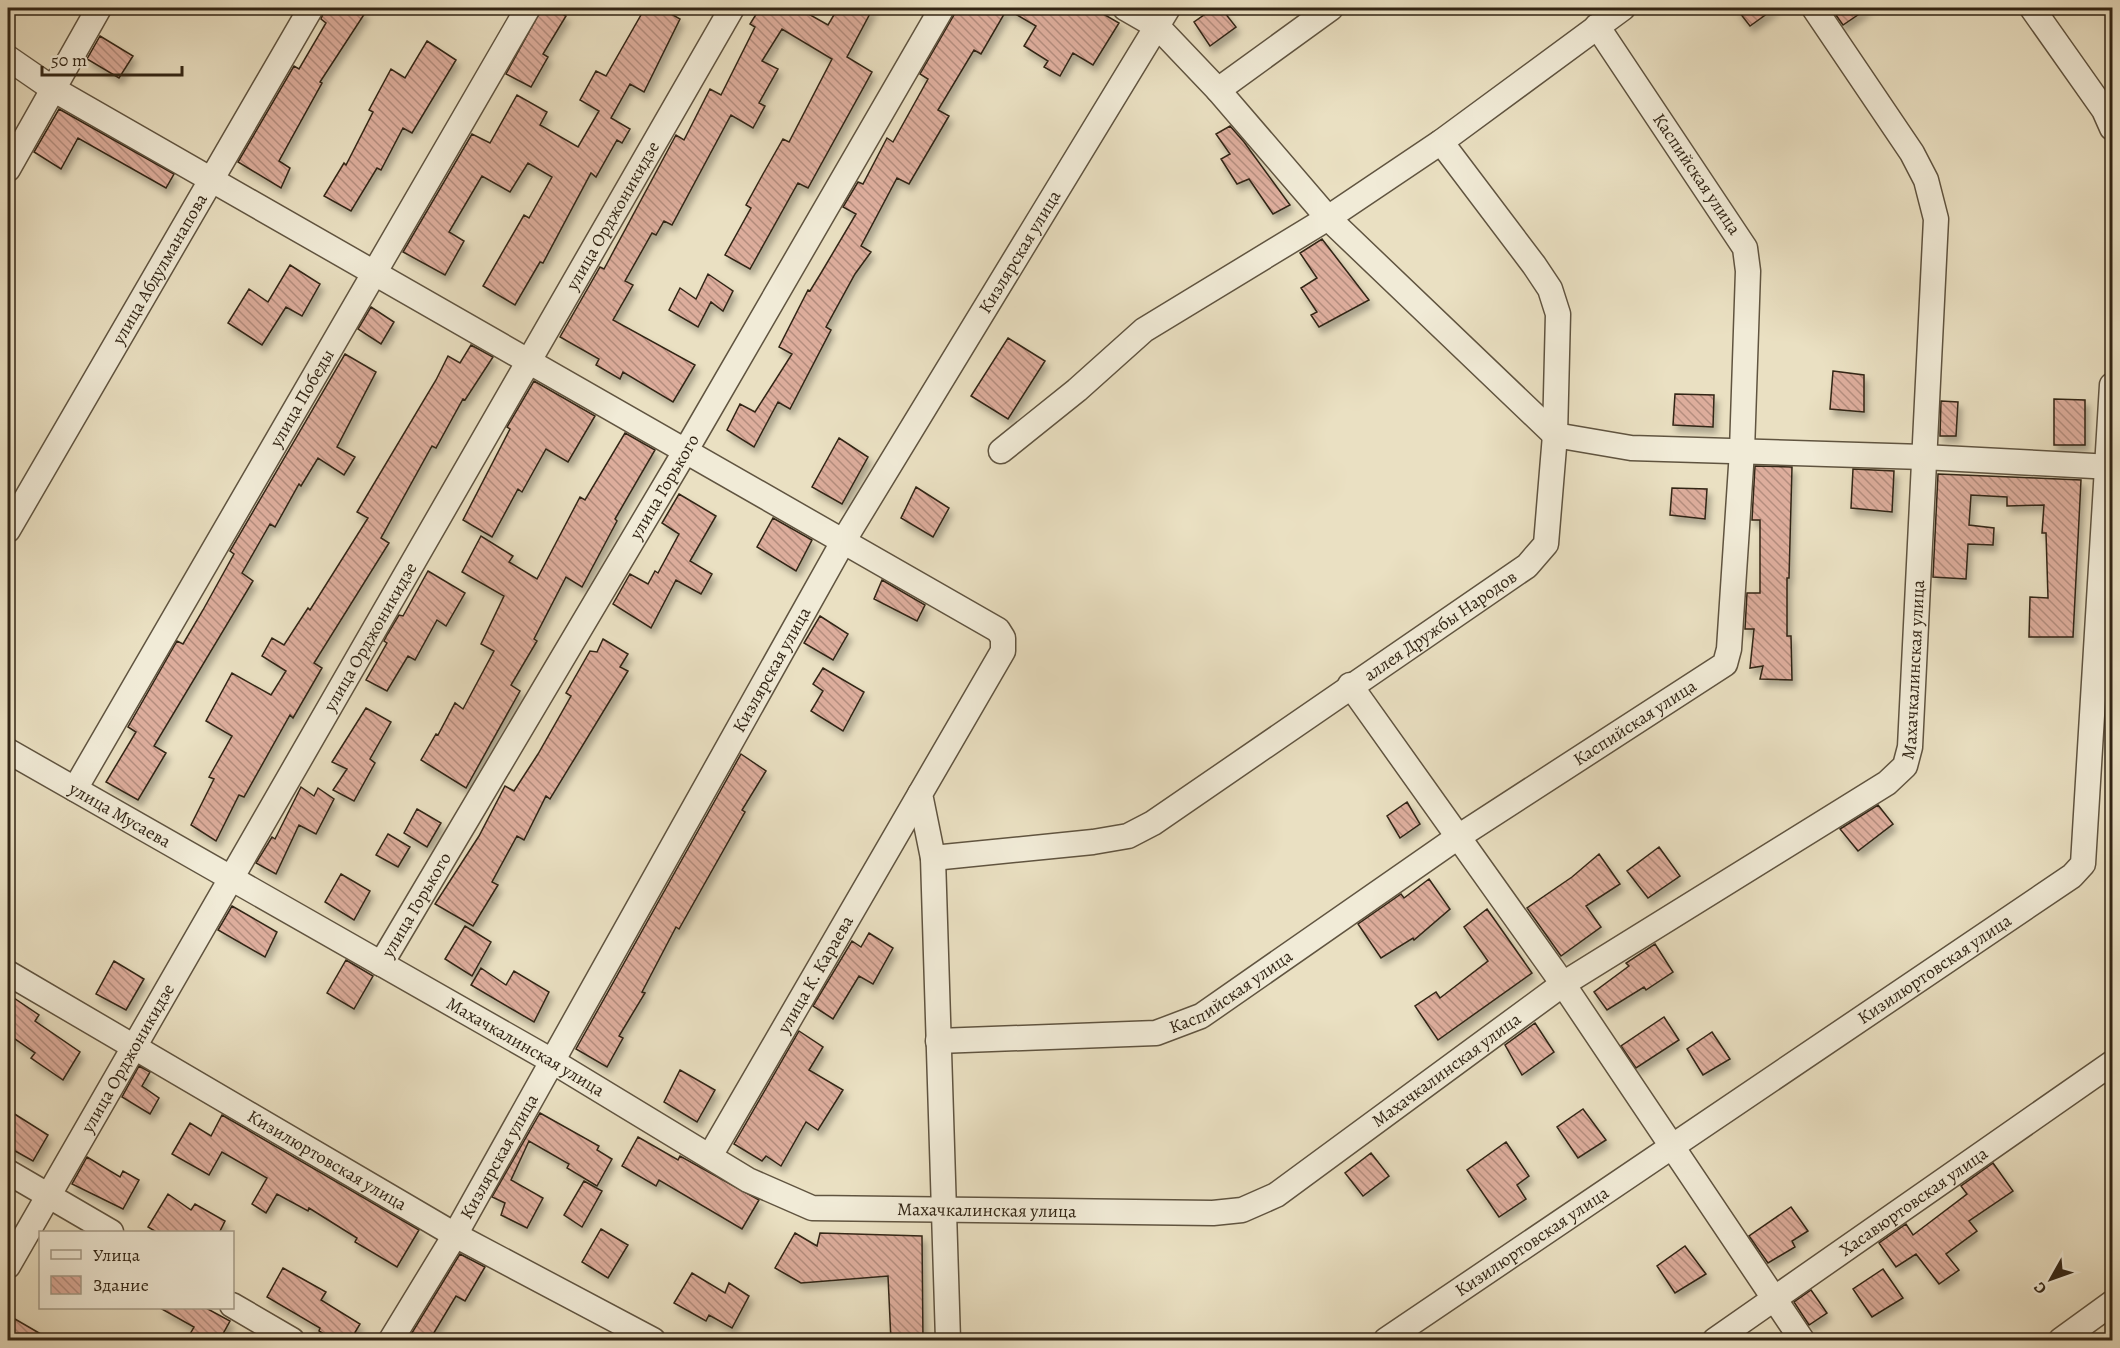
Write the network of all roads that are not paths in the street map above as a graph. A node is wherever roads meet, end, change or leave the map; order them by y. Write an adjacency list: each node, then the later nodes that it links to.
1 (99, 8): 14 (street)
2 (311, 8): 19 (street, улица Абдулманапова)
3 (528, 8): 21 (street, улица Победы)
4 (732, 8): 22 (street, улица Орджоникидзе)
5 (942, 8): 25 (street, улица Горького)
6 (1125, 8): 11 (street)
7 (1331, 8): 15 (street)
8 (1623, 8): 12 (street)
9 (1814, 8): 28 (street, Махачкалинская улица)
10 (2032, 8): 16 (street)
11 (1163, 17): 15 (street); 31 (street, Кизлярская улица)
12 (1597, 26): 17 (street); 27 (street, Каспийская улица)
13 (8, 58): 14 (street)
14 (53, 88): 18 (street); 19 (street)
15 (1218, 90): 20 (street)
16 (2112, 128)
17 (1441, 142): 20 (street); 24 (street, аллея Дружбы Народов)
18 (8, 169)
19 (211, 179): 21 (street); 30 (street, улица Абдулманапова)
20 (1328, 218): 24 (street); 26 (street)
21 (375, 272): 22 (street); 34 (street, улица Победы)
22 (529, 361): 25 (street); 38 (street, улица Орджоникидзе)
23 (2112, 385): 29 (street, Кизилюртовская улица)
24 (1555, 435): 27 (street); 32 (street, аллея Дружбы Народов)
25 (686, 450): 31 (street); 39 (street, улица Горького)
26 (1001, 450)
27 (1742, 451): 28 (street); 36 (street, Каспийская улица)
28 (1923, 457): 29 (street); 41 (street, Махачкалинская улица)
29 (2111, 467): 46 (street, Кизилюртовская улица)
30 (8, 530)
31 (844, 540): 35 (street, улица К. Караева); 44 (street, Кизлярская улица)
32 (1350, 685): 36 (street); 37 (street, аллея Дружбы Народов)
33 (8, 751): 34 (street, улица Мусаева)
34 (75, 789): 38 (street, улица Мусаева)
35 (920, 794): 37 (street); 47 (street, улица К. Караева)
36 (1458, 837): 41 (street); 42 (street, Каспийская улица)
37 (933, 858): 42 (street)
38 (232, 879): 39 (street, Махачкалинская улица); 43 (street, улица Орджоникидзе)
39 (381, 964): 44 (street, Махачкалинская улица)
40 (8, 973): 43 (street, Кизилюртовская улица)
41 (1563, 984): 46 (street); 50 (street, Махачкалинская улица)
42 (938, 1041): 50 (street)
43 (134, 1049): 49 (street, улица Орджоникидзе); 52 (street, Кизилюртовская улица)
44 (552, 1061): 47 (street, Махачкалинская улица); 52 (street, Кизлярская улица)
45 (2112, 1063): 54 (street, Хасавюртовская улица)
46 (1671, 1145): 54 (street); 62 (street, Кизилюртовская улица)
47 (710, 1156): 50 (street, Махачкалинская улица)
48 (8, 1172): 49 (street)
49 (47, 1195): 51 (street); 53 (street, улица Орджоникидзе)
50 (944, 1209): 61 (street)
51 (108, 1231)
52 (455, 1234): 59 (street, Кизлярская улица); 60 (street, Кизилюртовская улица)
53 (8, 1266)
54 (1774, 1299): 63 (street, Хасавюртовская улица); 64 (street)
55 (2112, 1303): 57 (street)
56 (234, 1306): 58 (street)
57 (2088, 1333): 65 (street)
58 (292, 1341)
59 (391, 1341)
60 (653, 1341)
61 (948, 1341)
62 (1386, 1341)
63 (1714, 1341)
64 (1802, 1341)
65 (2061, 1341)

